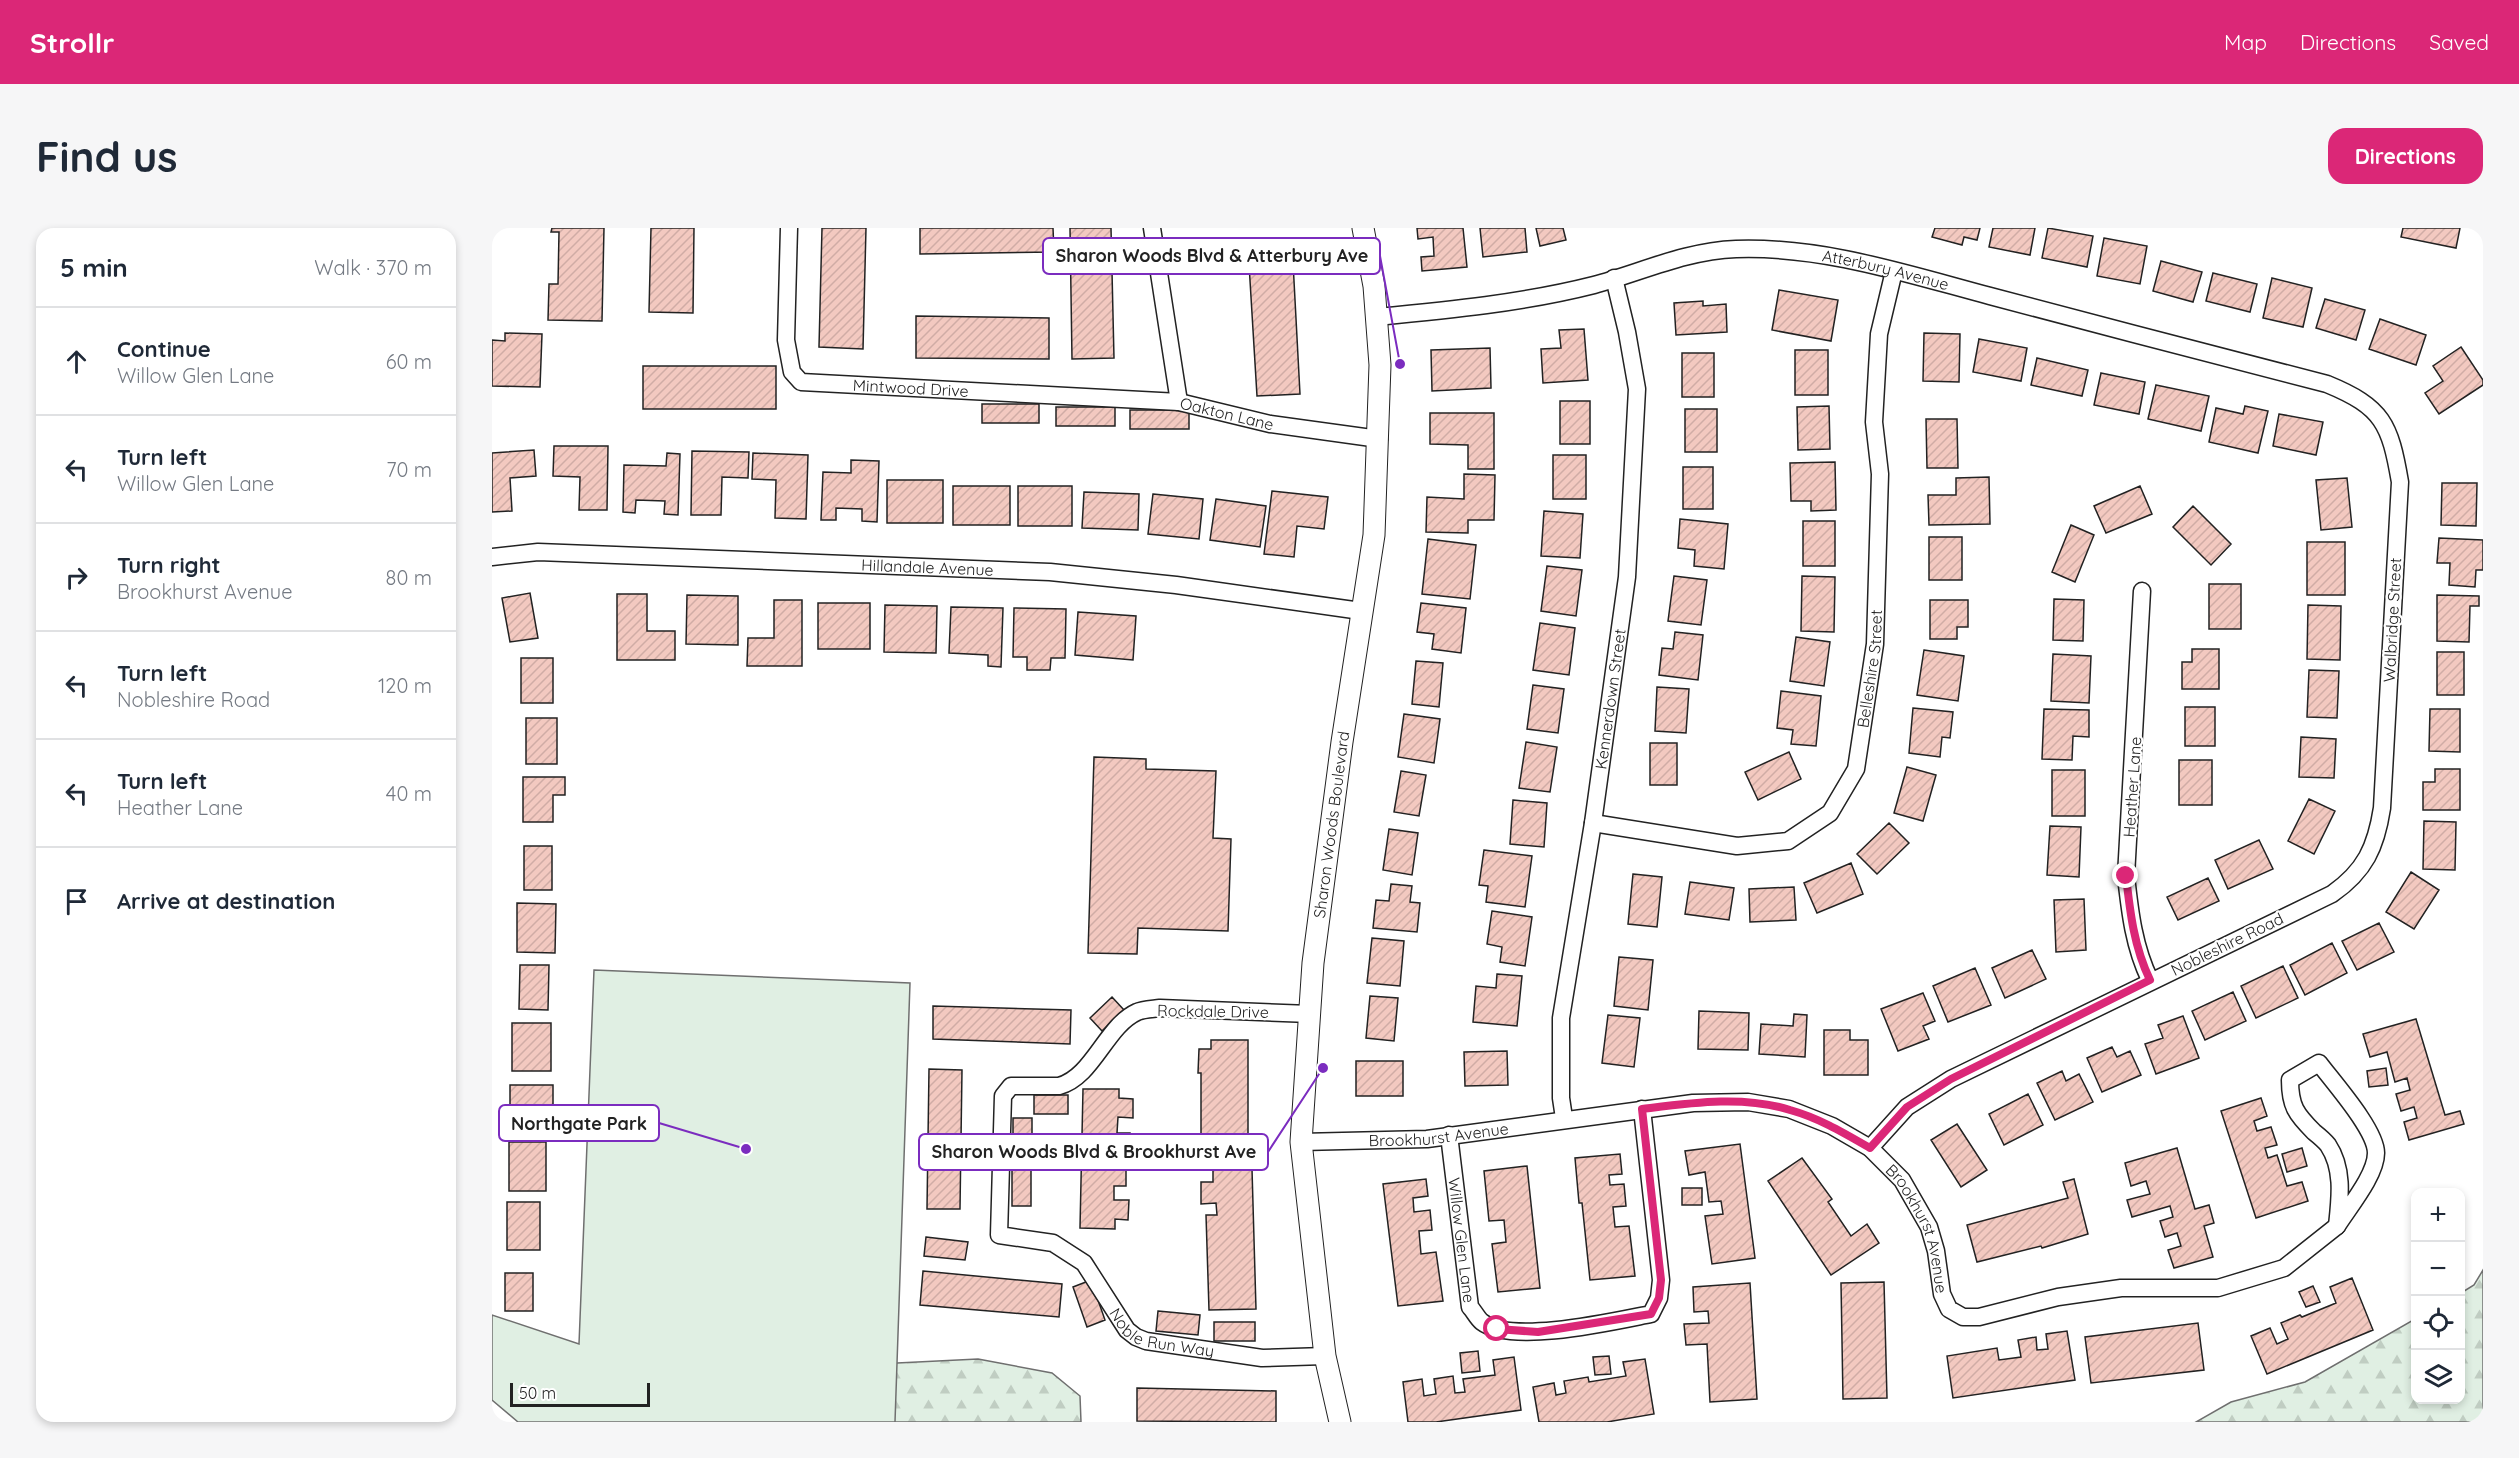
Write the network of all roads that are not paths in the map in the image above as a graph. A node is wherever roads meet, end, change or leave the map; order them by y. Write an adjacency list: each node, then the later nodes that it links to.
1 (789, 228): 7 (street, Mintwood Drive)
2 (1152, 228): 7 (street, Oakton Lane)
3 (1363, 228): 6 (street, Sharon Woods Boulevard)
4 (1894, 271): 5 (street, Atterbury Avenue); 8 (street, Atterbury Avenue); 13 (street, Belleshire Street)
5 (1614, 278): 6 (street, Atterbury Avenue); 13 (street, Kennerdown Street)
6 (1376, 317): 9 (street, Sharon Woods Boulevard)
7 (1179, 402): 9 (street, Oakton Lane)
8 (2379, 416): 14 (street, Walbridge Street)
9 (1378, 439): 12 (street, Sharon Woods Boulevard)
10 (492, 557): 12 (street, Hillandale Avenue)
11 (2142, 591): 15 (street, Heather Lane)
12 (1361, 611): 16 (street, Sharon Woods Boulevard)
13 (1593, 823): 18 (street, Kennerdown Street)
14 (2378, 828): 15 (street, Nobleshire Road)
15 (2150, 980): 21 (street, Nobleshire Road)
16 (1310, 1014): 20 (street, Sharon Woods Boulevard); 23 (street, Rockdale Drive)
17 (1642, 1109): 18 (street, Brookhurst Avenue); 19 (street, Willow Glen Lane); 21 (street, Brookhurst Avenue)
18 (1564, 1118): 19 (street, Brookhurst Avenue)
19 (1449, 1136): 20 (street, Brookhurst Avenue)
20 (1301, 1142): 24 (street, Sharon Woods Boulevard)
21 (1870, 1148): 22 (street, Brookhurst Avenue)
22 (2337, 1226): 22 (street, Brookhurst Avenue)
23 (999, 1235): 24 (street, Noble Run Way)
24 (1325, 1356): 25 (street, Sharon Woods Boulevard)
25 (1340, 1422)

